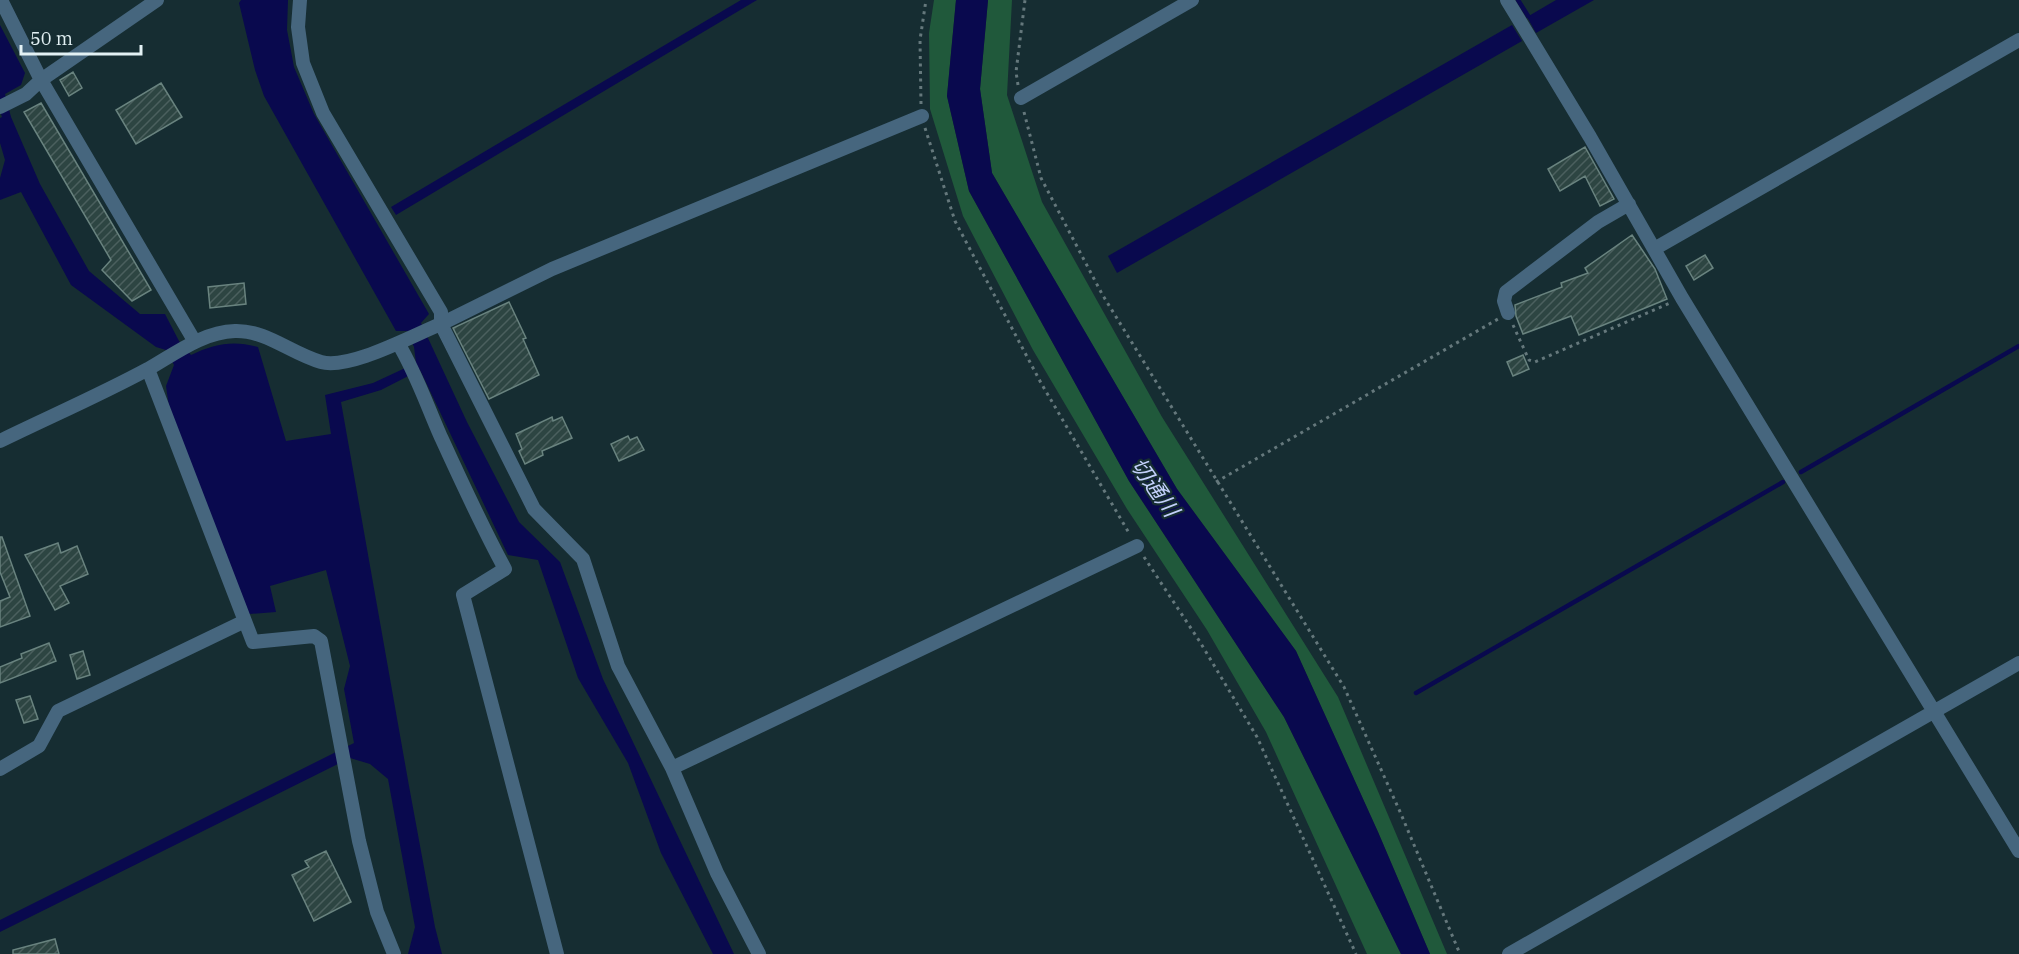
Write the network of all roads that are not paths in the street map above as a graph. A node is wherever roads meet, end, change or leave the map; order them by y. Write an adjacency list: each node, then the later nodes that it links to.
1 (1, 0): 7 (street)
2 (157, 0): 7 (street)
3 (300, 0): 14 (street)
4 (1192, 0): 8 (street)
5 (1507, 0): 11 (street)
6 (2019, 40): 12 (street)
7 (41, 80): 9 (street); 16 (street)
8 (1021, 98)
9 (5, 104)
10 (922, 117): 14 (street)
11 (1629, 204): 12 (street); 13 (street)
12 (1654, 249): 22 (street)
13 (1508, 313)
14 (441, 324): 15 (street); 23 (street)
15 (403, 340): 16 (street); 27 (street)
16 (191, 344): 17 (street)
17 (148, 369): 18 (street); 20 (street)
18 (0, 441)
19 (1137, 546): 23 (street)
20 (245, 621): 24 (street); 26 (street)
21 (2019, 663): 22 (street)
22 (1934, 711): 25 (street); 29 (street)
23 (672, 768): 28 (street)
24 (0, 769)
25 (2019, 851)
26 (394, 954)
27 (557, 954)
28 (759, 954)
29 (1509, 954)

